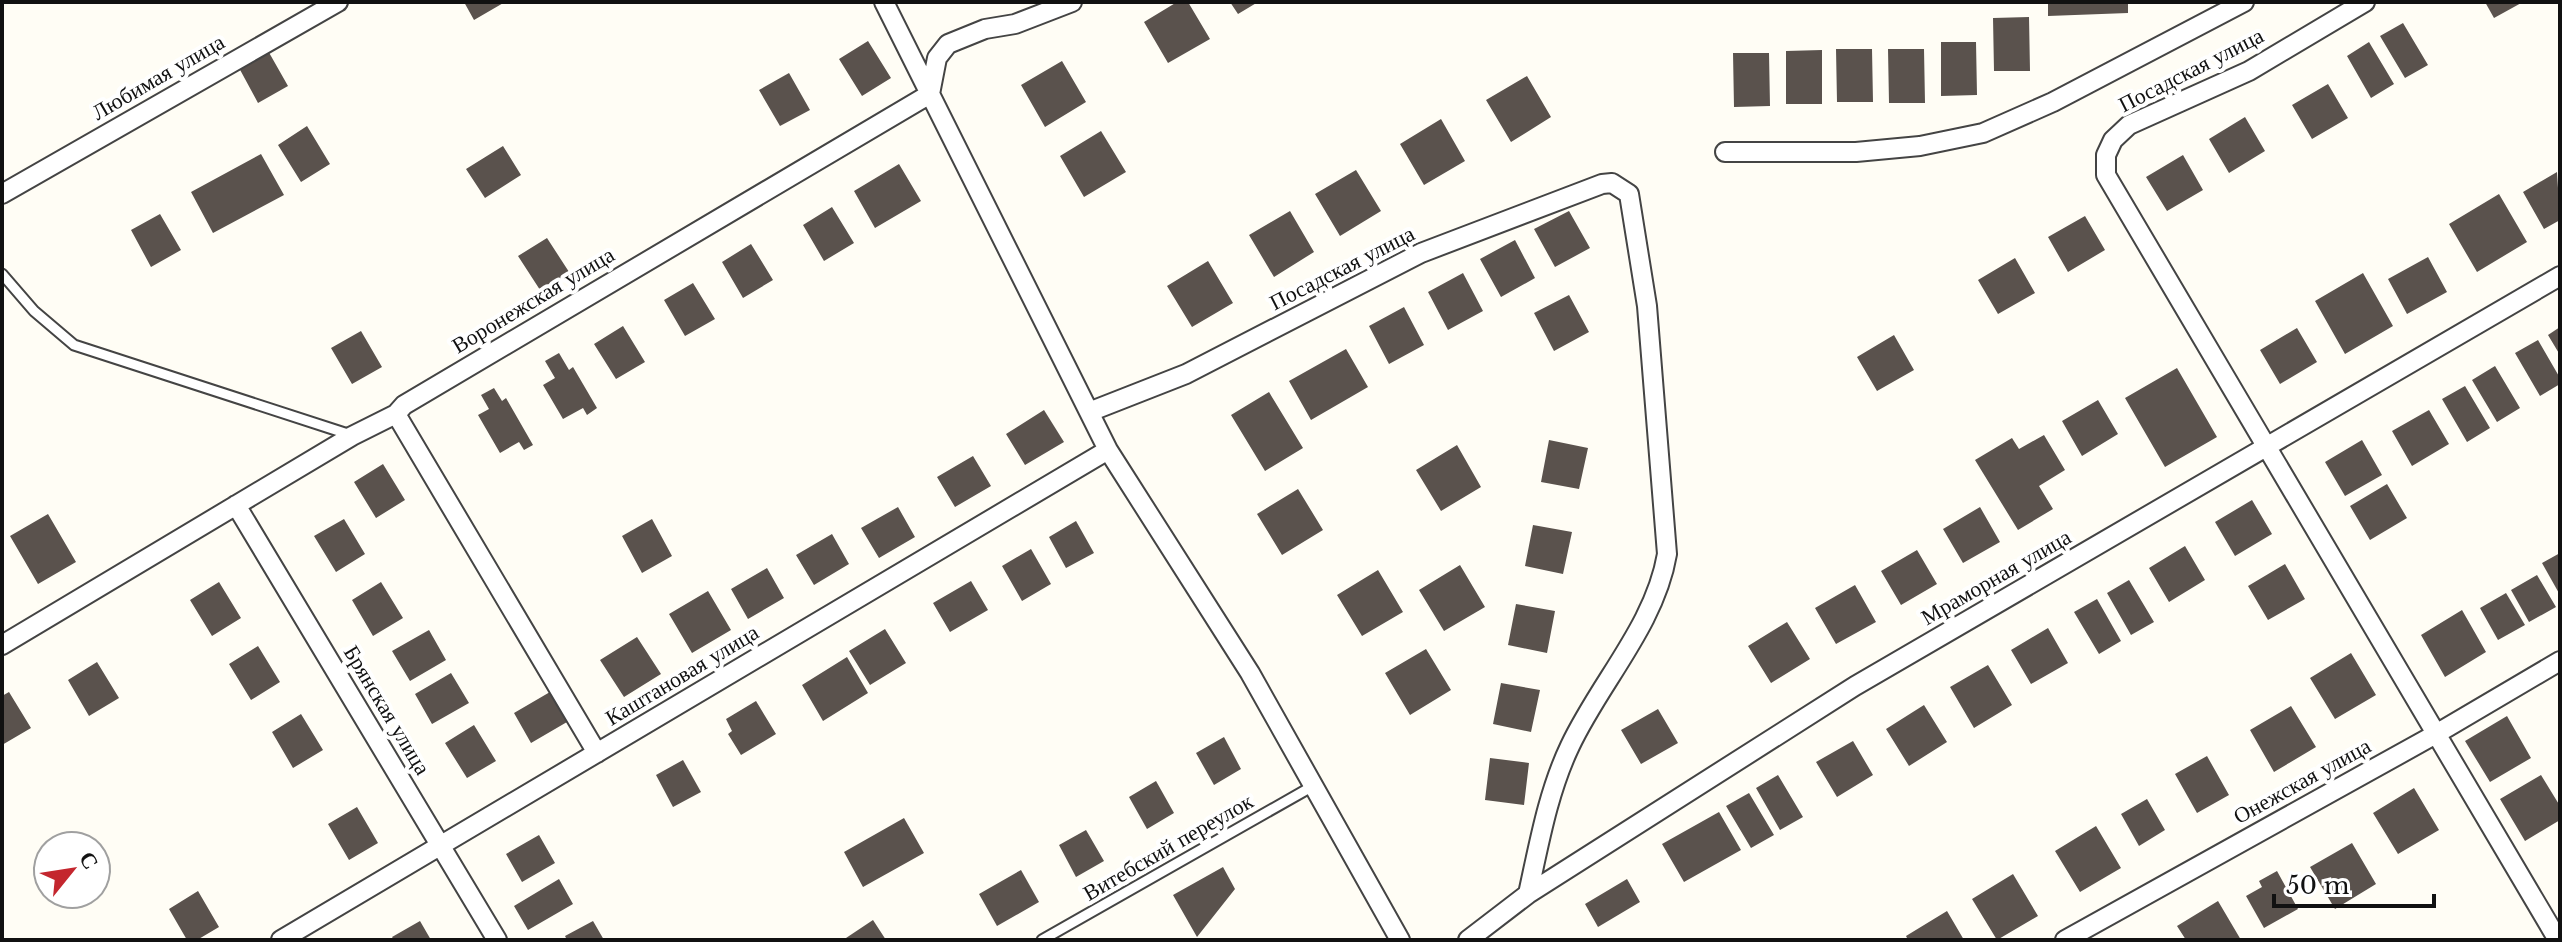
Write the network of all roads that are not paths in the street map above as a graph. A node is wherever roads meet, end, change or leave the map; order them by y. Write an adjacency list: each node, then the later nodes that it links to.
1 (338, 2): 8 (street, Любимая улица)
2 (884, 2): 6 (street)
3 (1072, 2): 6 (street)
4 (2244, 2): 7 (street)
5 (2365, 2): 14 (street, Посадская улица)
6 (930, 94): 11 (street); 12 (street, Воронежская улица)
7 (1725, 152)
8 (2, 194)
9 (2, 274): 13 (lane)
10 (2560, 276): 14 (street, Мраморная улица)
11 (1089, 412): 15 (street); 23 (street, Посадская улица)
12 (396, 414): 13 (street, Воронежская улица); 20 (street)
13 (352, 436): 16 (street, Воронежская улица)
14 (2266, 449): 19 (street); 23 (street, Мраморная улица)
15 (1108, 450): 20 (street, Каштановая улица); 21 (street)
16 (236, 505): 17 (street, Воронежская улица); 22 (street, Брянская улица)
17 (2, 645)
18 (2560, 661): 19 (street, Онежская улица)
19 (2436, 734): 29 (street, Онежская улица); 30 (street)
20 (597, 753): 22 (street, Каштановая улица)
21 (1313, 786): 26 (lane, Витебский переулок); 27 (street)
22 (440, 845): 24 (street, Каштановая улица); 25 (street, Брянская улица)
23 (1528, 894): 28 (street, Мраморная улица)
24 (281, 940)
25 (497, 940)
26 (1042, 940)
27 (1400, 940)
28 (1468, 940)
29 (2065, 940)
30 (2558, 940)

